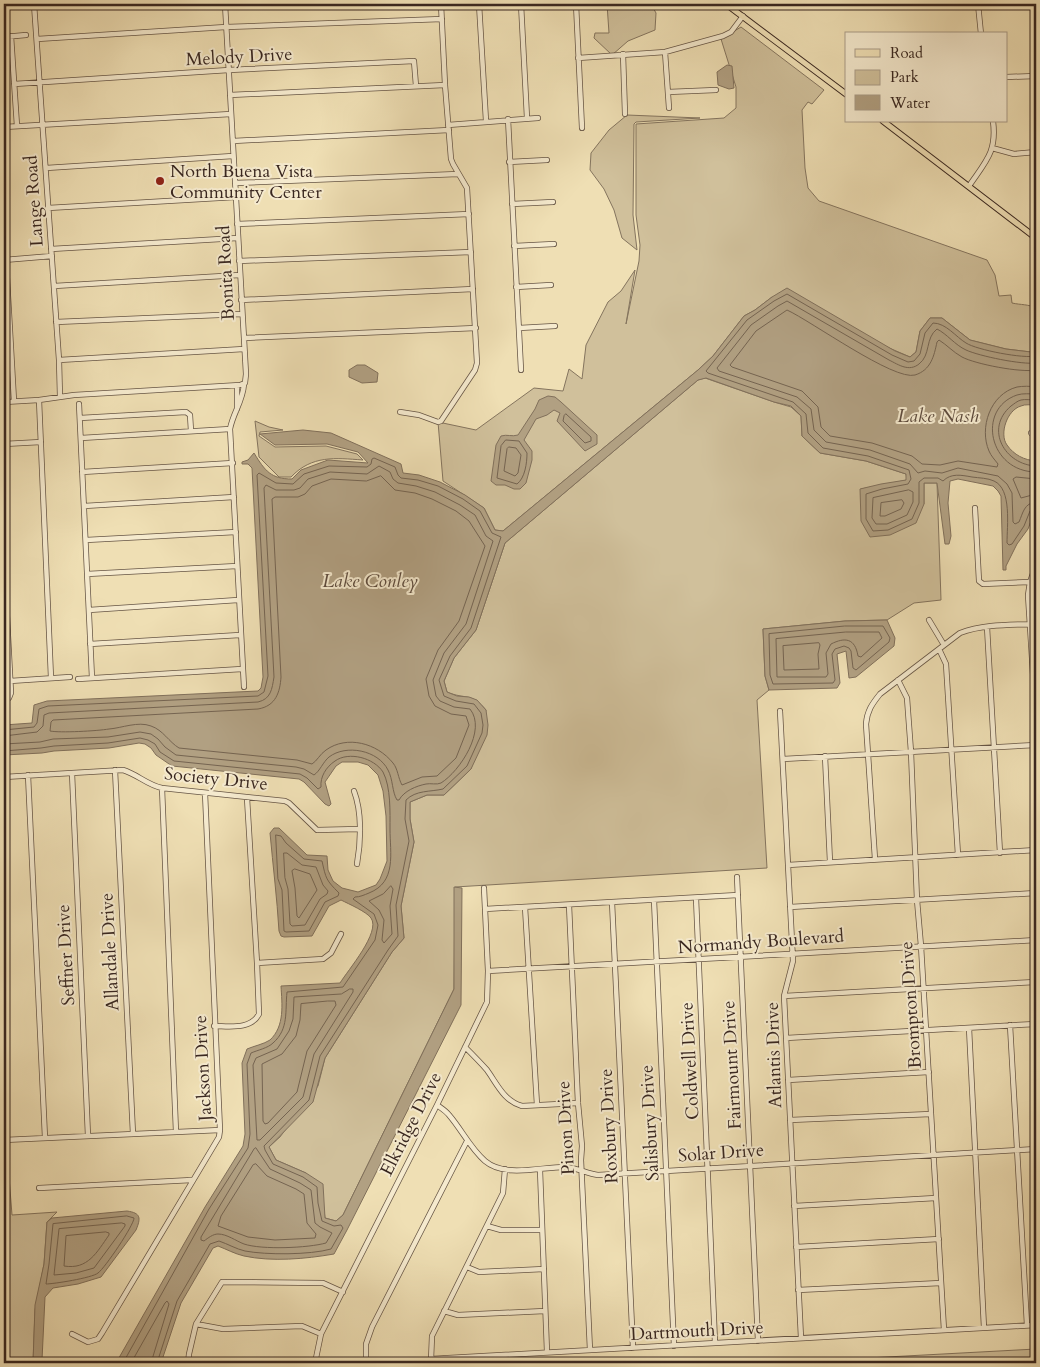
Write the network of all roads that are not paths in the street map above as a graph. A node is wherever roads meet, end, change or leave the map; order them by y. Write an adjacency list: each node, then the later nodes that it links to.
1 (34, 4): 16 (street, Lange Road)
2 (225, 4): 11 (street, Bonita Road)
3 (441, 4): 10 (street)
4 (479, 4): 37 (street)
5 (521, 4): 34 (street)
6 (576, 4): 19 (street)
7 (978, 4): 12 (street)
8 (730, 5): 9 (main road)
9 (743, 16): 17 (street); 29 (main road)
10 (442, 19): 11 (street); 25 (street)
11 (226, 27): 16 (street); 20 (street, Bonita Road)
12 (981, 32)
13 (26, 35): 14 (street)
14 (11, 36): 15 (street); 24 (street)
15 (4, 37)
16 (37, 39): 23 (street, Lange Road)
17 (665, 52): 18 (street); 28 (street)
18 (623, 54): 19 (street); 33 (street)
19 (578, 58): 44 (street)
20 (229, 70): 23 (street, Melody Drive); 26 (street, Melody Drive); 30 (street, Bonita Road)
21 (1036, 76): 22 (street)
22 (1008, 77)
23 (40, 82): 24 (street, Melody Drive); 40 (street, Lange Road)
24 (14, 84): 41 (street)
25 (445, 85): 26 (street); 43 (street)
26 (416, 86): 30 (street)
27 (716, 90): 28 (street)
28 (668, 92): 31 (street)
29 (845, 93)
30 (230, 95): 32 (street, Bonita Road)
31 (669, 108)
32 (231, 114): 40 (street); 45 (street, Bonita Road)
33 (625, 114)
34 (527, 118): 35 (street); 36 (street)
35 (538, 118)
36 (508, 119): 37 (street); 50 (street)
37 (486, 121): 43 (street)
38 (884, 122): 54 (main road)
39 (993, 122): 46 (street)
40 (43, 124): 41 (street); 51 (street, Lange Road)
41 (17, 126): 42 (street)
42 (4, 127)
43 (448, 127): 45 (street); 52 (street)
44 (582, 128)
45 (233, 141): 48 (street, Bonita Road)
46 (992, 148): 47 (street); 54 (street)
47 (1036, 152)
48 (233, 156): 51 (street); 53 (street, Bonita Road)
49 (547, 160): 50 (street)
50 (509, 162): 57 (street)
51 (46, 168): 58 (street, Lange Road)
52 (458, 174): 53 (street); 59 (street)
53 (235, 184): 55 (street, Bonita Road)
54 (969, 186): 62 (main road)
55 (236, 197): 58 (street); 60 (street, Bonita Road)
56 (554, 202): 57 (street)
57 (512, 204): 64 (street)
58 (48, 208): 65 (street, Lange Road)
59 (469, 214): 60 (street); 66 (street)
60 (237, 224): 61 (street, Bonita Road)
61 (238, 238): 65 (street); 69 (street, Bonita Road)
62 (1036, 238)
63 (554, 244): 64 (street)
64 (514, 246): 73 (street)
65 (51, 249): 67 (street, Lange Road)
66 (471, 252): 69 (street); 74 (street)
67 (52, 256): 68 (street); 72 (street, Lange Road)
68 (5, 260): 89 (street)
69 (239, 261): 70 (street, Bonita Road)
70 (240, 275): 72 (street); 75 (street, Bonita Road)
71 (551, 284): 73 (street)
72 (54, 286): 77 (street, Lange Road)
73 (516, 287): 80 (street)
74 (473, 289): 75 (street); 79 (street)
75 (241, 300): 76 (street, Bonita Road)
76 (242, 314): 77 (street); 81 (street, Bonita Road)
77 (56, 322): 83 (street, Lange Road)
78 (555, 326): 80 (street)
79 (476, 328): 81 (street); 93 (street)
80 (519, 328): 84 (street)
81 (244, 338): 82 (street, Bonita Road)
82 (244, 349): 83 (street); 85 (street, Bonita Road)
83 (59, 360): 87 (street, Lange Road)
84 (521, 370)
85 (244, 384): 86 (street); 92 (street, Bonita Road)
86 (237, 386): 87 (street); 92 (street)
87 (60, 397): 88 (street)
88 (39, 400): 89 (street); 98 (street)
89 (14, 401): 90 (street)
90 (4, 402)
91 (79, 404): 94 (street)
92 (237, 410): 95 (street, Bonita Road)
93 (400, 412)
94 (80, 418): 96 (street); 97 (street)
95 (230, 429): 96 (street); 100 (street)
96 (191, 431): 97 (street)
97 (81, 438): 101 (street)
98 (41, 442): 99 (street); 124 (street)
99 (4, 444)
100 (233, 463): 101 (street); 102 (street)
101 (82, 472): 103 (street)
102 (234, 498): 103 (street); 105 (street)
103 (84, 506): 106 (street)
104 (975, 508): 111 (street)
105 (236, 532): 106 (street); 109 (street)
106 (86, 540): 110 (street)
107 (4, 558): 128 (street)
108 (1036, 565): 111 (street)
109 (237, 566): 110 (street); 112 (street)
110 (87, 574): 113 (street)
111 (1030, 582): 115 (street)
112 (238, 600): 113 (street); 118 (street)
113 (89, 610): 119 (street)
114 (929, 620): 120 (street)
115 (1030, 624): 116 (street); 117 (street); 132 (street)
116 (1036, 624)
117 (987, 627): 120 (street); 134 (street)
118 (240, 635): 119 (street); 122 (street)
119 (90, 644): 125 (street)
120 (944, 645): 121 (street)
121 (939, 649): 127 (street); 135 (street)
122 (242, 669): 125 (street); 129 (street)
123 (70, 677): 124 (street)
124 (51, 678): 128 (street)
125 (92, 678): 126 (street)
126 (78, 679)
127 (898, 680): 136 (street, Brompton Drive); 137 (street)
128 (10, 681): 130 (street)
129 (244, 687)
130 (6, 702)
131 (780, 711): 139 (street, Atlantis Drive)
132 (1036, 722)
133 (1036, 745): 134 (street)
134 (994, 747): 135 (street); 150 (street)
135 (952, 749): 136 (street); 151 (street)
136 (911, 752): 137 (street); 152 (street, Brompton Drive)
137 (868, 754): 138 (street); 153 (street)
138 (824, 756): 139 (street); 154 (street)
139 (782, 760): 156 (street, Atlantis Drive)
140 (115, 770): 141 (street, Society Drive); 144 (street, Society Drive); 200 (street, Allandale Drive)
141 (72, 772): 142 (street, Society Drive); 201 (street, Seffner Drive)
142 (28, 775): 143 (street, Society Drive); 202 (street)
143 (4, 777)
144 (162, 788): 146 (street, Society Drive); 199 (street)
145 (354, 791): 148 (street)
146 (205, 793): 147 (street, Society Drive); 186 (street, Jackson Drive)
147 (247, 798): 148 (street, Society Drive); 176 (street)
148 (359, 829): 155 (street)
149 (1036, 850): 150 (street)
150 (1000, 852): 151 (street)
151 (958, 855): 152 (street)
152 (914, 857): 153 (street); 163 (street, Brompton Drive)
153 (875, 859): 154 (street)
154 (830, 862): 156 (street)
155 (357, 864)
156 (788, 865): 167 (street, Atlantis Drive)
157 (737, 877): 160 (street, Fairmount Drive)
158 (484, 888): 168 (street, Elkridge Drive)
159 (1036, 893): 163 (street)
160 (738, 895): 161 (street); 173 (street, Fairmount Drive)
161 (696, 898): 162 (street); 174 (street, Coldwell Drive)
162 (654, 900): 164 (street); 175 (street, Salisbury Drive)
163 (917, 900): 167 (street); 171 (street, Brompton Drive)
164 (612, 902): 165 (street); 177 (street, Roxbury Drive)
165 (569, 904): 166 (street); 178 (street, Pinon Drive)
166 (525, 907): 168 (street); 179 (street)
167 (790, 907): 172 (street, Atlantis Drive)
168 (485, 909): 180 (street, Elkridge Drive)
169 (341, 934): 176 (street)
170 (1036, 940): 171 (street, Normandy Boulevard)
171 (921, 946): 172 (street, Normandy Boulevard); 182 (street, Brompton Drive)
172 (792, 953): 173 (street, Normandy Boulevard); 183 (street, Atlantis Drive)
173 (740, 957): 174 (street, Normandy Boulevard); 210 (street, Fairmount Drive)
174 (699, 959): 175 (street, Normandy Boulevard); 211 (street, Coldwell Drive)
175 (657, 962): 177 (street, Normandy Boulevard); 215 (street, Salisbury Drive)
176 (257, 963): 186 (street)
177 (615, 964): 178 (street, Normandy Boulevard); 216 (street, Roxbury Drive)
178 (572, 966): 179 (street, Normandy Boulevard); 193 (street, Pinon Drive)
179 (528, 968): 180 (street, Normandy Boulevard); 195 (street)
180 (488, 971): 190 (street, Elkridge Drive)
181 (1036, 982): 182 (street)
182 (924, 988): 183 (street); 188 (street, Brompton Drive)
183 (784, 996): 189 (street, Atlantis Drive)
184 (1036, 1024): 185 (street)
185 (1010, 1025): 187 (street); 206 (street)
186 (214, 1026): 198 (street, Jackson Drive)
187 (969, 1028): 188 (street); 207 (street)
188 (926, 1030): 189 (street); 191 (street, Brompton Drive)
189 (786, 1038): 192 (street, Atlantis Drive)
190 (465, 1047): 194 (street, Elkridge Drive); 195 (street)
191 (929, 1072): 192 (street); 196 (street, Brompton Drive)
192 (788, 1080): 197 (street, Atlantis Drive)
193 (578, 1104): 195 (street); 214 (street, Pinon Drive)
194 (437, 1105): 204 (street, Solar Drive); 229 (street, Elkridge Drive)
195 (537, 1105)
196 (931, 1114): 197 (street); 208 (street, Brompton Drive)
197 (790, 1120): 209 (street, Atlantis Drive)
198 (220, 1130): 199 (street); 217 (street, Jackson Drive)
199 (176, 1132): 200 (street)
200 (133, 1134): 201 (street)
201 (88, 1136): 202 (street)
202 (45, 1138): 203 (street)
203 (4, 1140)
204 (466, 1141): 212 (street, Solar Drive); 250 (street)
205 (1036, 1149): 206 (street, Solar Drive)
206 (1017, 1150): 207 (street, Solar Drive); 233 (street)
207 (976, 1152): 208 (street, Solar Drive); 235 (street)
208 (934, 1154): 209 (street, Solar Drive); 219 (street, Brompton Drive)
209 (792, 1162): 210 (street, Solar Drive); 220 (street, Atlantis Drive)
210 (750, 1166): 211 (street, Solar Drive); 240 (street, Fairmount Drive)
211 (708, 1168): 215 (street, Solar Drive); 241 (street, Coldwell Drive)
212 (505, 1169): 213 (street, Solar Drive); 221 (street)
213 (540, 1170): 214 (street, Solar Drive); 222 (street)
214 (582, 1171): 216 (street, Solar Drive); 244 (street, Pinon Drive)
215 (666, 1171): 216 (street, Solar Drive); 242 (street, Salisbury Drive)
216 (625, 1173): 243 (street, Roxbury Drive)
217 (192, 1180): 218 (street); 237 (street, Jackson Drive)
218 (39, 1188)
219 (936, 1198): 220 (street); 223 (street, Brompton Drive)
220 (794, 1206): 224 (street, Atlantis Drive)
221 (487, 1226): 222 (street); 225 (street)
222 (542, 1230): 226 (street)
223 (939, 1239): 224 (street); 227 (street, Brompton Drive)
224 (796, 1247): 228 (street, Atlantis Drive)
225 (467, 1267): 226 (street); 230 (street)
226 (544, 1269): 231 (street)
227 (941, 1283): 228 (street); 236 (street, Brompton Drive)
228 (798, 1290): 239 (street, Atlantis Drive)
229 (343, 1292): 232 (street); 238 (street, Elkridge Drive)
230 (444, 1311): 231 (street); 246 (street)
231 (545, 1311): 245 (street)
232 (196, 1324): 238 (street); 247 (street)
233 (1027, 1325): 234 (street, Dartmouth Drive); 235 (street, Dartmouth Drive)
234 (1036, 1325)
235 (984, 1328): 236 (street, Dartmouth Drive)
236 (944, 1330): 239 (street, Dartmouth Drive)
237 (72, 1334)
238 (321, 1334): 248 (street, Elkridge Drive)
239 (800, 1338): 240 (street, Dartmouth Drive)
240 (758, 1341): 241 (street, Dartmouth Drive)
241 (715, 1344): 242 (street, Dartmouth Drive)
242 (674, 1346): 243 (street, Dartmouth Drive)
243 (633, 1348): 244 (street, Dartmouth Drive)
244 (590, 1350): 245 (street, Dartmouth Drive)
245 (547, 1352): 246 (street, Dartmouth Drive)
246 (431, 1360): 250 (street, Dartmouth Drive)
247 (188, 1363)
248 (316, 1363)
249 (359, 1363): 250 (street, Dartmouth Drive)
250 (366, 1363)

